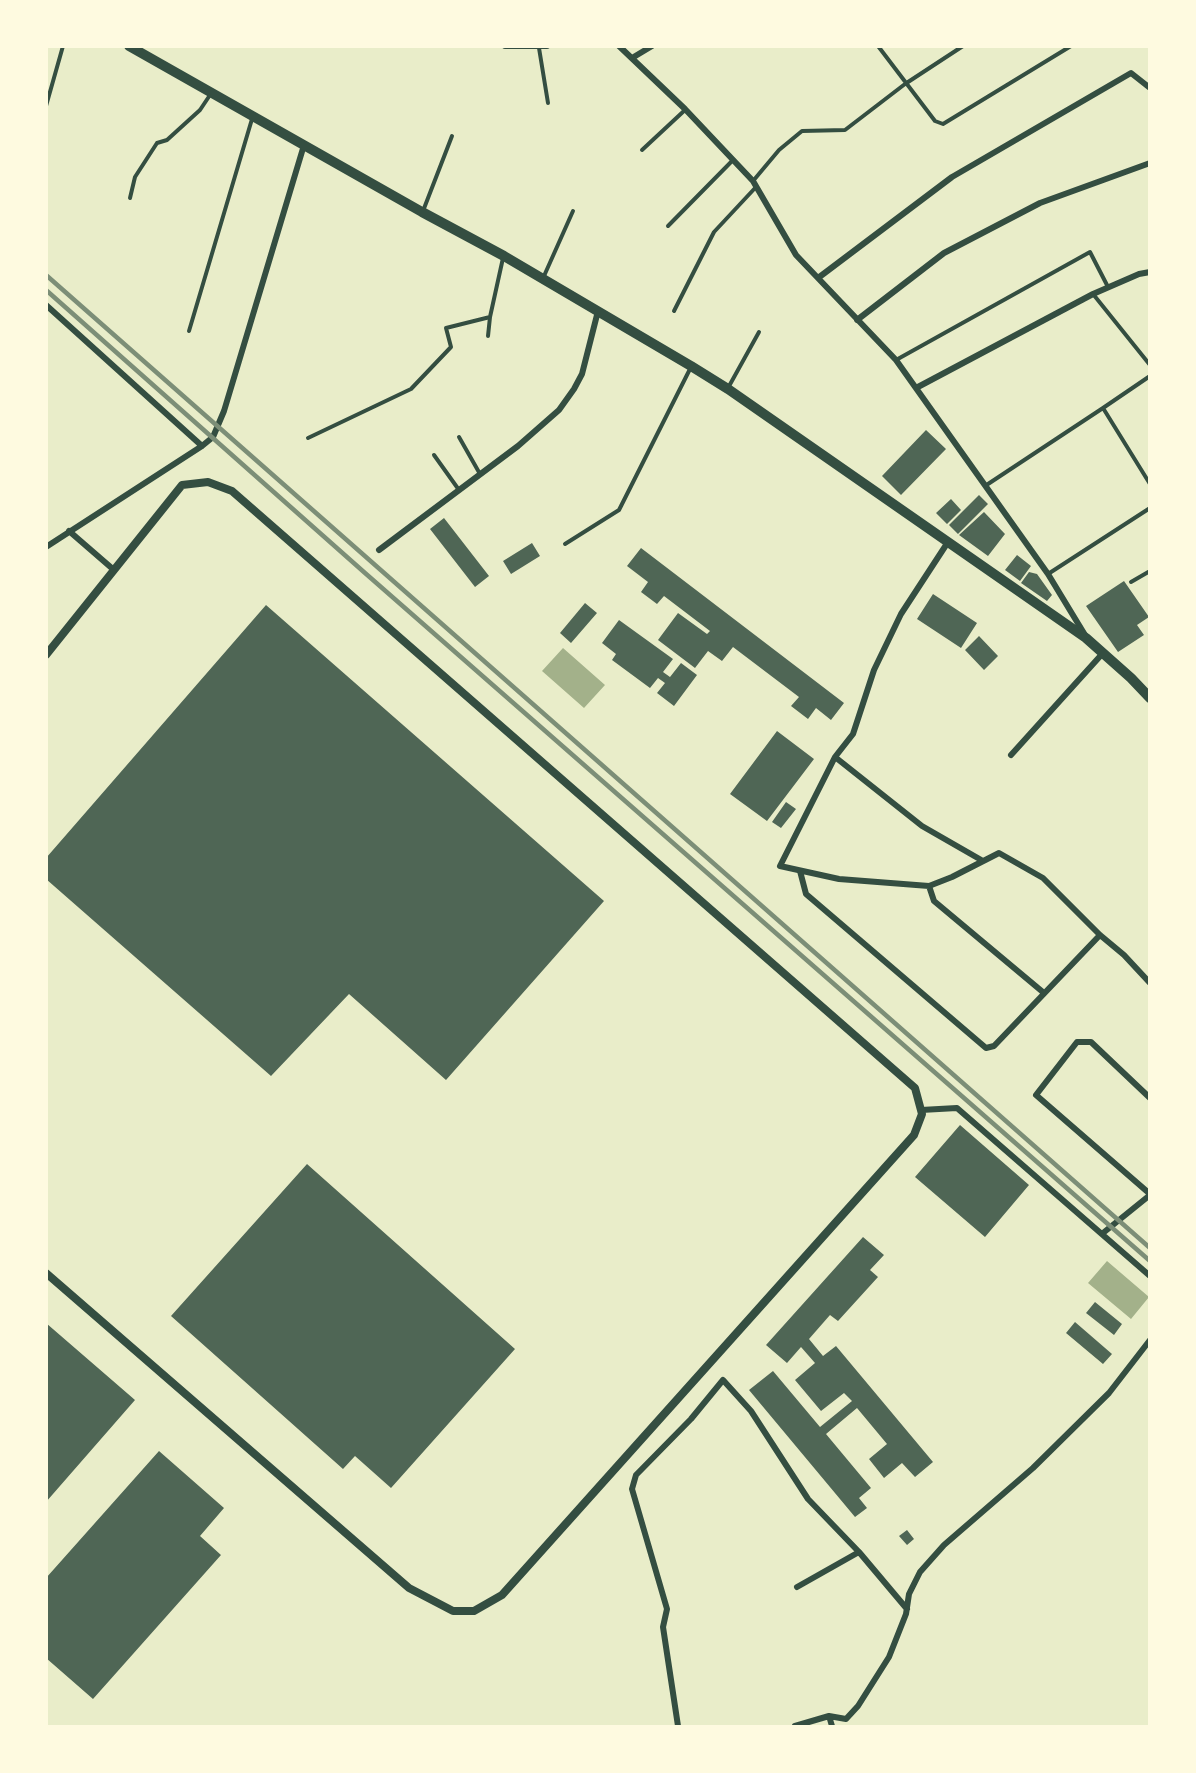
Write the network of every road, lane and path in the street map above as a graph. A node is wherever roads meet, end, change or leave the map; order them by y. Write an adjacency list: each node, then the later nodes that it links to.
1 (63, 46): 16 (lane)
2 (129, 46): 14 (main road)
3 (506, 46): 10 (street)
4 (547, 46): 10 (street)
5 (619, 46): 11 (street)
6 (652, 46): 11 (street)
7 (878, 46): 12 (lane)
8 (963, 46): 12 (lane)
9 (1071, 46): 12 (lane)
10 (538, 47): 15 (lane)
11 (632, 58): 17 (street)
12 (905, 84): 24 (lane)
13 (1149, 88): 31 (street)
14 (212, 92): 18 (main road); 25 (lane)
15 (548, 103)
16 (46, 106)
17 (685, 110): 21 (lane); 22 (street)
18 (253, 115): 20 (main road); 40 (lane)
19 (452, 136): 27 (lane)
20 (305, 145): 27 (main road); 52 (street)
21 (642, 150)
22 (733, 159): 24 (street); 28 (lane)
23 (1149, 163): 39 (street)
24 (754, 184): 31 (street); 37 (lane)
25 (130, 198)
26 (573, 211): 32 (lane)
27 (422, 212): 29 (main road)
28 (668, 226)
29 (504, 256): 32 (main road); 38 (lane)
30 (1149, 272): 33 (street)
31 (818, 278): 39 (street)
32 (543, 279): 36 (main road)
33 (1108, 287): 34 (street); 43 (lane)
34 (1093, 294): 44 (lane); 47 (street)
35 (46, 305): 52 (street)
36 (598, 311): 45 (main road); 54 (street)
37 (674, 311)
38 (490, 317): 42 (lane); 51 (lane)
39 (857, 320): 43 (street)
40 (189, 331)
41 (759, 332): 48 (lane)
42 (488, 336)
43 (896, 360): 47 (street)
44 (1149, 365)
45 (692, 366): 48 (main road); 61 (lane)
46 (1149, 377): 49 (lane)
47 (916, 388): 56 (street)
48 (728, 389): 60 (main road)
49 (1103, 408): 55 (lane); 56 (lane)
50 (459, 437): 54 (lane)
51 (309, 438)
52 (202, 446): 59 (street)
53 (434, 455): 57 (lane)
54 (480, 475): 57 (street)
55 (1149, 484)
56 (985, 486): 66 (street)
57 (459, 490): 63 (street)
58 (1149, 508): 66 (lane)
59 (69, 531): 62 (street); 64 (street)
60 (948, 542): 68 (main road); 73 (street)
61 (565, 544)
62 (46, 547)
63 (379, 550)
64 (114, 570): 70 (street); 81 (street)
65 (1149, 571): 67 (lane)
66 (1048, 574): 68 (street)
67 (1131, 582)
68 (1086, 638): 69 (main road)
69 (1104, 652): 71 (main road); 72 (street)
70 (46, 655)
71 (1149, 698)
72 (1011, 756)
73 (835, 758): 74 (street); 75 (street)
74 (983, 861): 76 (street); 77 (street)
75 (800, 871): 76 (street); 79 (street)
76 (929, 886): 79 (street)
77 (1100, 935): 78 (street); 79 (street)
78 (1149, 983)
79 (1044, 993)
80 (1149, 1098): 82 (street)
81 (921, 1110): 83 (street); 84 (street)
82 (1149, 1194): 83 (street)
83 (1103, 1233): 85 (street)
84 (46, 1273)
85 (1149, 1275)
86 (1149, 1340): 89 (street)
87 (859, 1552): 88 (street); 89 (street); 91 (street)
88 (797, 1587)
89 (907, 1609): 90 (street)
90 (829, 1716): 92 (street); 93 (street)
91 (678, 1726)
92 (795, 1726)
93 (832, 1726)

